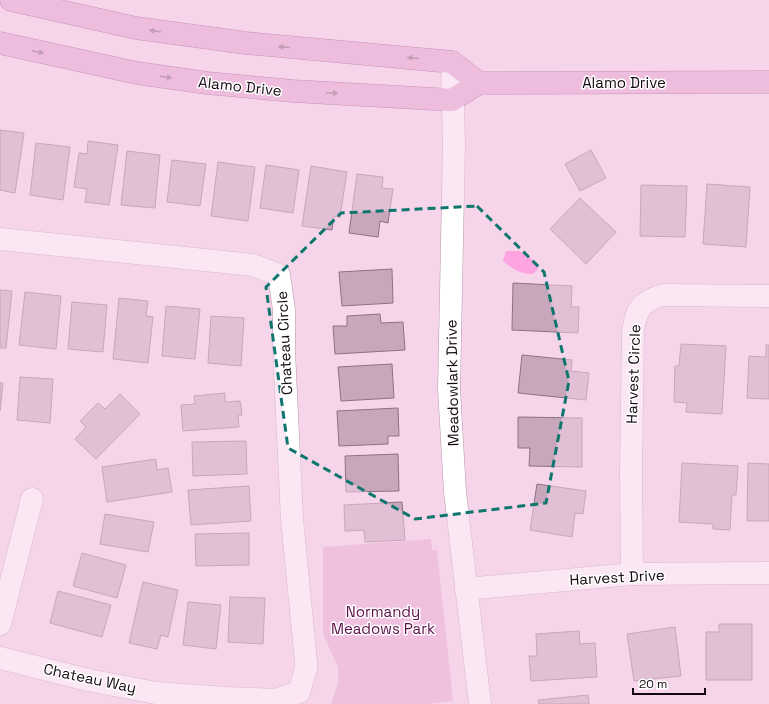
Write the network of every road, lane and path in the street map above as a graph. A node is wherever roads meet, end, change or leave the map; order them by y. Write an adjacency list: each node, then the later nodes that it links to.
1 (12, 0): 3 (main road, one-way to 1)
2 (0, 43): 6 (main road, Alamo Drive, one-way to 6)
3 (452, 62): 5 (main road); 6 (street, Meadowlark Drive)
4 (769, 82): 5 (main road, Alamo Drive)
5 (479, 83): 6 (main road)
6 (452, 100): 12 (street, Meadowlark Drive)
7 (0, 239): 15 (street, Chateau Circle)
8 (769, 296): 11 (street, Harvest Circle)
9 (32, 499): 13 (street)
10 (769, 573): 11 (street, Harvest Drive)
11 (632, 574): 12 (street, Harvest Drive)
12 (466, 589): 16 (street, Meadowlark Drive)
13 (0, 624)
14 (0, 658): 15 (street, Chateau Way)
15 (299, 692)
16 (480, 704)

